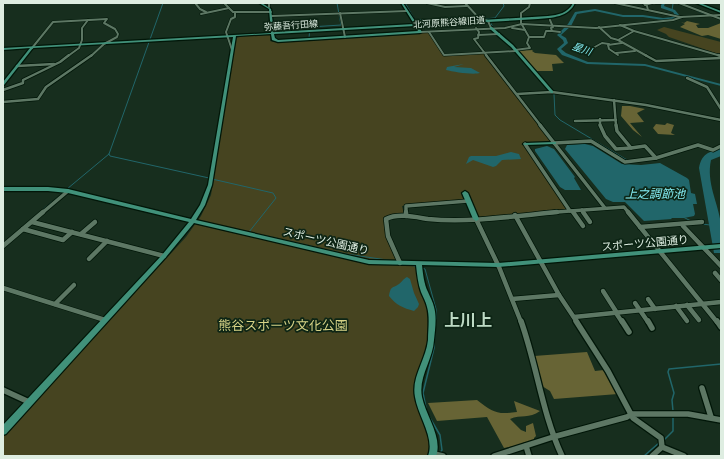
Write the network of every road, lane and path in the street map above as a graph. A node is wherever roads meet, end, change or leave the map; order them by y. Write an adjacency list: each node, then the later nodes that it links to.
1 (195, 3): 22 (street)
2 (224, 3): 17 (street)
3 (260, 3): 16 (street)
4 (269, 3): 16 (street)
5 (402, 3): 19 (street)
6 (427, 3): 14 (street)
7 (530, 3): 29 (street)
8 (574, 3): 29 (street, 弥藤吾行田線)
9 (615, 3): 18 (street)
10 (654, 3): 11 (street); 15 (street)
11 (661, 3)
12 (680, 3): 27 (street)
13 (697, 3): 21 (street)
14 (466, 4): 33 (street)
15 (644, 4): 18 (street)
16 (269, 7): 24 (street)
17 (229, 8): 20 (street); 22 (street)
18 (648, 10): 28 (street)
19 (407, 11): 25 (street); 36 (street)
20 (235, 12): 24 (street); 54 (street)
21 (721, 12)
22 (206, 13): 23 (street)
23 (201, 14)
24 (271, 14): 25 (street); 51 (street)
25 (338, 14): 43 (street)
26 (721, 15): 27 (street)
27 (711, 16): 28 (street); 30 (street)
28 (681, 17): 38 (street)
29 (521, 19): 33 (street, 弥藤吾行田線); 35 (street)
30 (721, 19)
31 (88, 20): 59 (street); 61 (street); 62 (street)
32 (550, 20): 37 (street)
33 (487, 21): 34 (street, 弥藤吾行田線); 41 (street)
34 (441, 23): 36 (street, 弥藤吾行田線); 44 (street)
35 (522, 24): 37 (street); 42 (street); 45 (street)
36 (416, 25): 43 (street, 弥藤吾行田線); 48 (street)
37 (552, 25): 39 (street); 46 (street)
38 (620, 25): 39 (street); 47 (street)
39 (599, 27): 58 (street)
40 (476, 28): 41 (street, 北河原熊谷線旧道); 44 (street, 北河原熊谷線旧道); 53 (street)
41 (491, 28): 42 (street); 52 (street, 北河原熊谷線旧道)
42 (505, 28): 45 (street)
43 (343, 29): 51 (street, 弥藤吾行田線); 56 (street)
44 (448, 30): 49 (street, 北河原熊谷線旧道)
45 (525, 30): 57 (street)
46 (552, 31): 50 (street); 57 (street)
47 (634, 31): 58 (street); 70 (street)
48 (420, 32): 49 (street, 北河原熊谷線旧道); 56 (street, 北河原熊谷線旧道)
49 (430, 32): 69 (street)
50 (560, 32)
51 (273, 34): 55 (street, 弥藤吾行田線); 56 (street, 北河原熊谷線旧道)
52 (499, 34): 53 (street); 67 (street, 北河原熊谷線旧道)
53 (478, 35): 69 (street)
54 (226, 36): 55 (street, 弥藤吾行田線); 59 (street, 弥藤吾行田線); 66 (street)
55 (235, 36): 66 (street)
56 (345, 37)
57 (529, 37): 67 (street)
58 (618, 40): 60 (street)
59 (106, 43): 61 (street, 弥藤吾行田線); 81 (street)
60 (624, 44): 64 (street); 68 (street)
61 (81, 45): 62 (street, 弥藤吾行田線); 73 (street)
62 (32, 48): 65 (street, 弥藤吾行田線); 74 (street)
63 (593, 48): 64 (street)
64 (608, 48): 68 (street)
65 (3, 49)
66 (232, 50): 102 (street)
67 (516, 51): 69 (street); 78 (street, 北河原熊谷線旧道)
68 (636, 51): 72 (street)
69 (485, 53): 79 (street)
70 (721, 57): 72 (street)
71 (643, 58): 72 (street)
72 (648, 58)
73 (56, 64): 74 (street); 77 (street)
74 (17, 66): 76 (street)
75 (687, 78): 82 (street)
76 (3, 84)
77 (3, 90)
78 (552, 92): 79 (street); 80 (street)
79 (517, 94): 87 (street)
80 (614, 100): 84 (street); 85 (street)
81 (3, 102)
82 (721, 109)
83 (600, 120): 84 (street); 86 (street); 90 (street)
84 (616, 120): 90 (street)
85 (721, 120)
86 (576, 121)
87 (554, 143): 88 (street); 91 (street); 96 (street)
88 (525, 144): 98 (street)
89 (721, 146): 91 (street)
90 (631, 148): 91 (street)
91 (656, 158)
92 (3, 189): 93 (street, スポーツ公園通り)
93 (68, 191): 102 (street, スポーツ公園通り); 103 (street)
94 (465, 193): 95 (street)
95 (468, 201): 100 (street); 101 (street)
96 (605, 208): 97 (street); 109 (street)
97 (582, 210): 98 (street); 105 (street)
98 (571, 211): 99 (street); 107 (street)
99 (515, 215): 101 (street); 120 (street)
100 (406, 216): 101 (street); 121 (street)
101 (476, 219): 123 (street)
102 (194, 220): 118 (street); 121 (street, スポーツ公園通り)
103 (32, 222): 110 (street); 111 (street)
104 (95, 222): 112 (street)
105 (590, 222)
106 (702, 222): 109 (street)
107 (583, 226)
108 (683, 226): 116 (street)
109 (640, 227): 117 (street)
110 (23, 229): 111 (street); 114 (street)
111 (72, 232): 112 (street)
112 (80, 234): 113 (street)
113 (107, 241): 118 (street); 119 (street)
114 (3, 246)
115 (721, 246): 116 (street, スポーツ公園通り)
116 (706, 247): 117 (street, スポーツ公園通り); 124 (street)
117 (660, 252): 120 (street, スポーツ公園通り); 136 (street)
118 (164, 256): 143 (street)
119 (88, 259)
120 (540, 262): 123 (street, スポーツ公園通り); 130 (street)
121 (400, 263): 122 (street, スポーツ公園通り)
122 (419, 264): 123 (street, スポーツ公園通り); 159 (street)
123 (498, 264): 131 (street)
124 (721, 266)
125 (715, 273): 126 (street)
126 (721, 280)
127 (74, 285): 135 (street)
128 (3, 288): 135 (street)
129 (603, 291): 141 (street)
130 (559, 295): 131 (street); 142 (street)
131 (512, 299): 156 (street)
132 (648, 299): 139 (street)
133 (721, 302): 136 (street)
134 (635, 303): 140 (street)
135 (55, 304): 143 (street)
136 (702, 304): 137 (street); 146 (street)
137 (687, 305): 138 (street); 144 (street)
138 (676, 306): 139 (street); 145 (street)
139 (655, 308): 140 (street)
140 (640, 310): 141 (street); 147 (street)
141 (617, 313): 142 (street); 148 (street)
142 (574, 317): 152 (street)
143 (105, 320): 151 (street)
144 (699, 320)
145 (687, 321)
146 (721, 327)
147 (652, 328)
148 (629, 332)
149 (702, 388): 153 (street)
150 (3, 390): 151 (street)
151 (30, 402): 155 (street)
152 (632, 414): 153 (street); 156 (street); 158 (street)
153 (711, 417): 154 (street)
154 (721, 420)
155 (3, 431)
156 (552, 437): 157 (street); 163 (street)
157 (526, 446): 161 (street); 162 (street)
158 (662, 446): 164 (street); 165 (street)
159 (433, 455): 160 (street)
160 (443, 456)
161 (494, 456)
162 (529, 456)
163 (562, 456)
164 (652, 456)
165 (684, 456)

